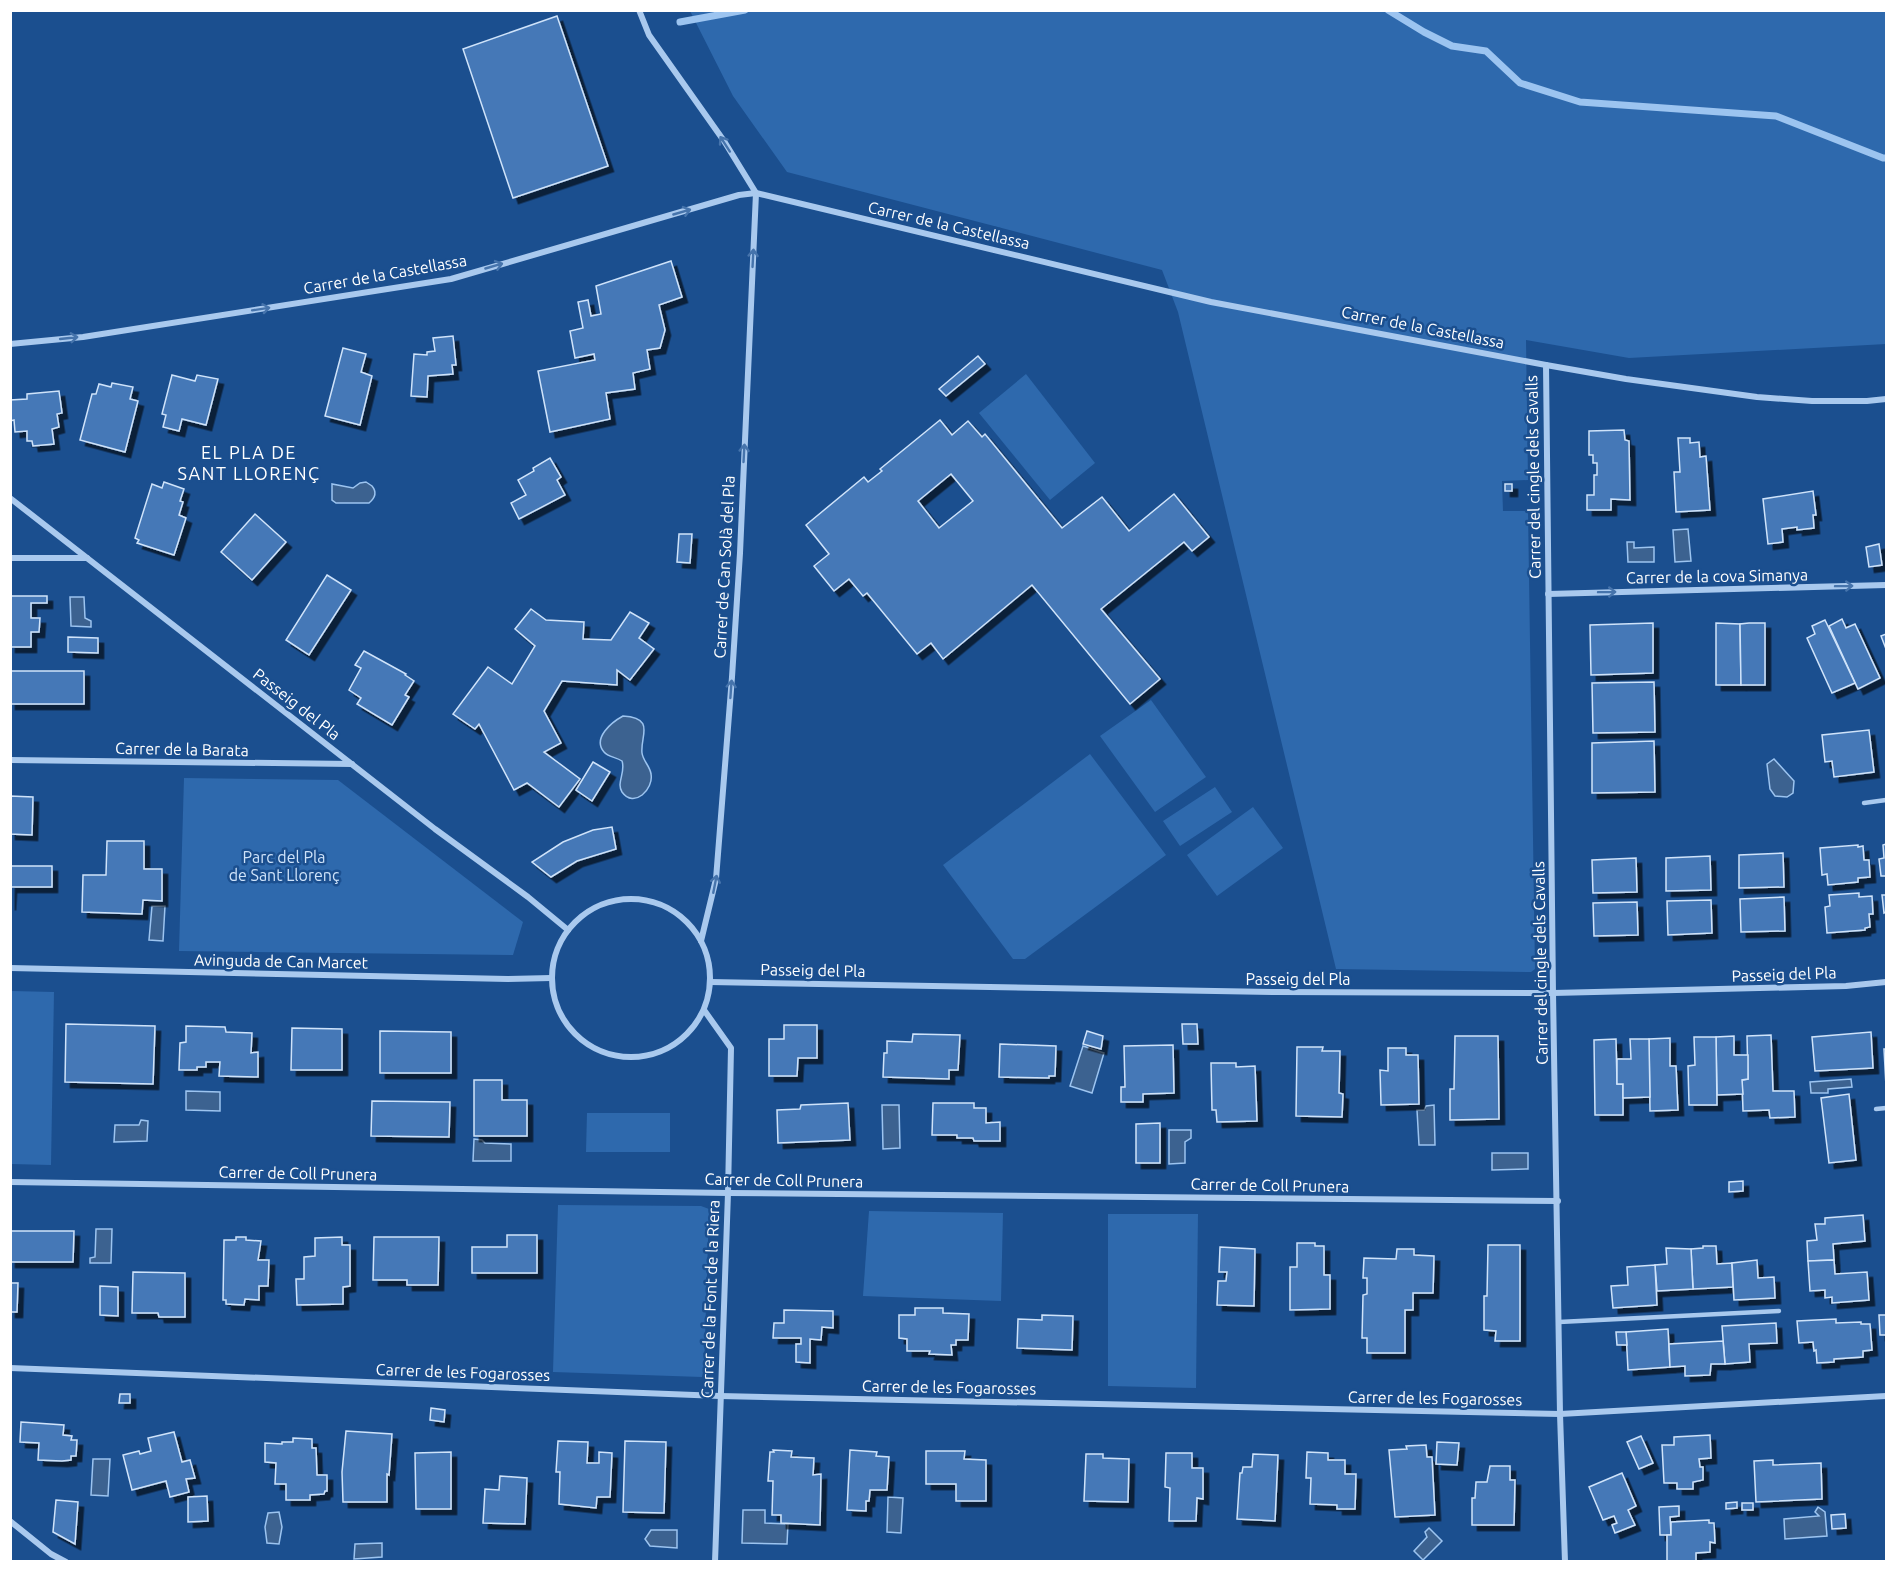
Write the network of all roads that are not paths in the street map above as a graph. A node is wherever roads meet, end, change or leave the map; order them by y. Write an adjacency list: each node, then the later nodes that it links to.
1 (639, 10): 2 (street, one-way to 1)
2 (756, 193): 3 (street, Carrer de la Castellassa, one-way to 2); 4 (street, Carrer de la Castellassa); 16 (street, Carrer de Can Solà del Pla, one-way to 2)
3 (10, 344)
4 (1546, 364): 5 (street, Carrer de la Castellassa); 10 (street, Carrer del cingle dels Cavalls)
5 (1887, 399)
6 (10, 498): 8 (street, Passeig del Pla)
7 (10, 558): 8 (street)
8 (87, 558): 12 (street, Passeig del Pla)
9 (1887, 585): 10 (street, Carrer de la cova Simanya, one-way to 9)
10 (1548, 594): 21 (street, Carrer del cingle dels Cavalls)
11 (10, 760): 12 (street, Carrer de la Barata)
12 (352, 764): 15 (street, Passeig del Pla)
13 (1887, 800): 14 (lane)
14 (1864, 803)
15 (568, 930): 16 (street); 18 (street)
16 (701, 940): 19 (street)
17 (10, 968): 18 (street, Avinguda de Can Marcet)
18 (551, 978): 22 (street)
19 (710, 982): 21 (street, Passeig del Pla); 22 (street)
20 (1887, 982): 21 (street, Passeig del Pla)
21 (1553, 993): 27 (street, Carrer del cingle dels Cavalls)
22 (704, 1010): 26 (street, Carrer de la Font de la Riera)
23 (1887, 1108): 24 (lane)
24 (1876, 1109)
25 (10, 1182): 26 (street, Carrer de Coll Prunera)
26 (728, 1193): 27 (street, Carrer de Coll Prunera); 31 (street, Carrer de la Font de la Riera)
27 (1558, 1201): 29 (street, Carrer del cingle dels Cavalls)
28 (1779, 1311): 29 (lane)
29 (1559, 1323): 33 (street, Carrer del cingle dels Cavalls)
30 (10, 1368): 31 (street, Carrer de les Fogarosses)
31 (720, 1396): 33 (street, Carrer de les Fogarosses); 36 (street, Carrer de la Font de la Riera)
32 (1887, 1396): 33 (street, Carrer de les Fogarosses)
33 (1560, 1414): 37 (street, Carrer del cingle dels Cavalls)
34 (10, 1521): 35 (street)
35 (66, 1562)
36 (715, 1562)
37 (1565, 1562)

